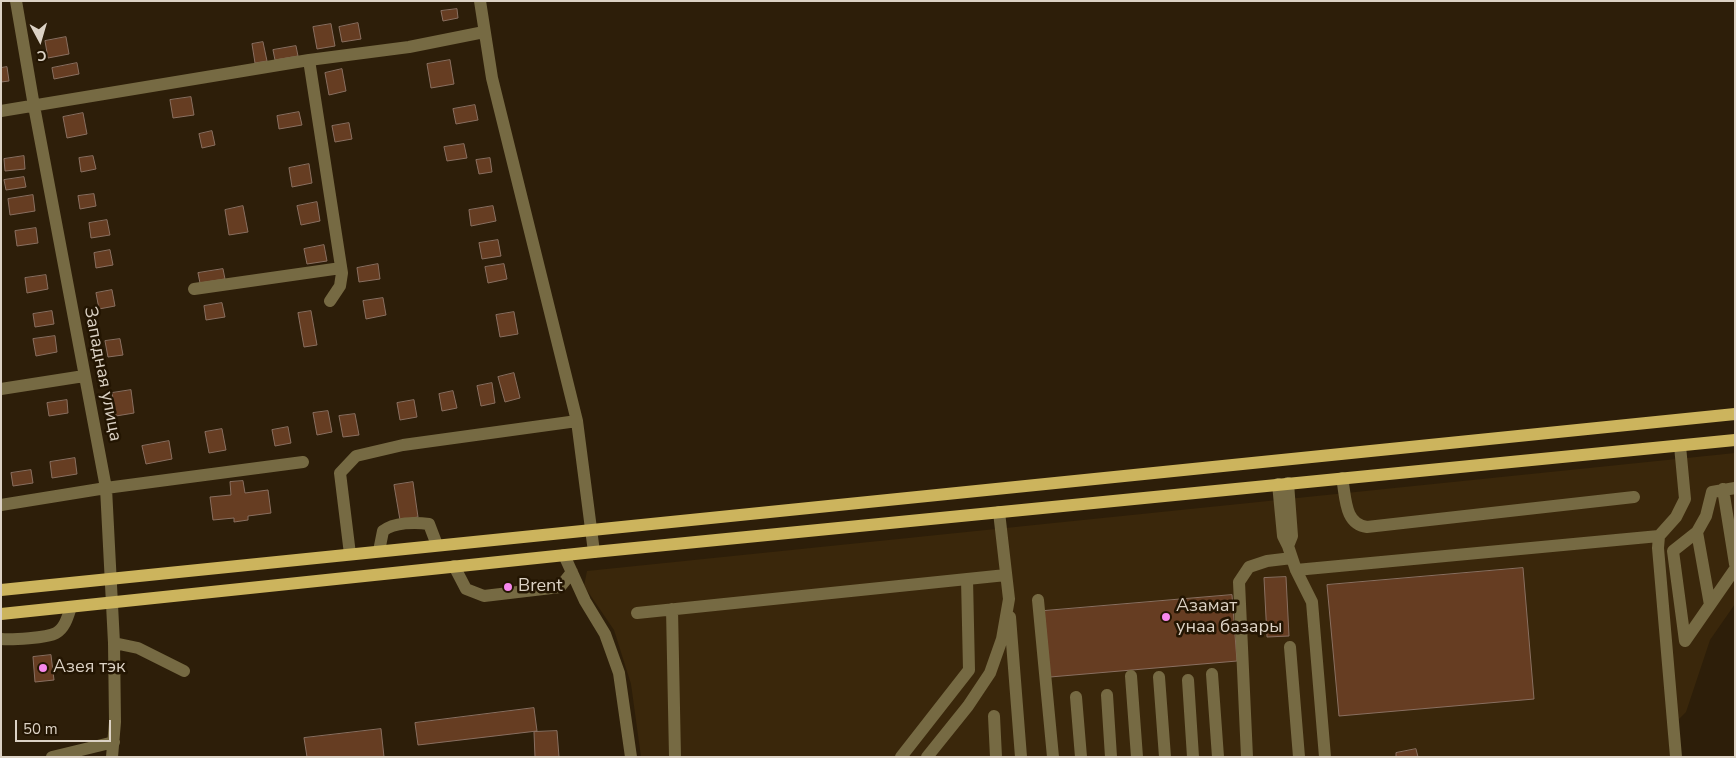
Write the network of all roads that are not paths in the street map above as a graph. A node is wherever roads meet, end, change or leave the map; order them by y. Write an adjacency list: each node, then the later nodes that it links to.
1 (16, 1): 5 (street, Западная улица)
2 (480, 1): 3 (street)
3 (484, 32): 4 (street); 13 (street)
4 (308, 60): 5 (street); 7 (street)
5 (34, 106): 6 (street); 10 (street, Западная улица)
6 (1, 111)
7 (341, 268): 8 (street); 9 (street)
8 (194, 290)
9 (330, 301)
10 (84, 376): 11 (street); 19 (street, Западная улица)
11 (1, 389)
12 (1735, 414): 24 (main road)
13 (577, 421): 24 (street); 30 (street)
14 (1735, 440): 15 (main road)
15 (1680, 446): 17 (main road); 26 (street)
16 (303, 462): 19 (street)
17 (1342, 478): 18 (main road); 21 (street)
18 (1283, 483): 23 (main road); 32 (street)
19 (106, 488): 22 (street); 39 (street, Западная улица)
20 (1729, 489): 25 (street); 33 (street)
21 (1634, 497)
22 (1, 505)
23 (999, 512): 29 (main road); 38 (street)
24 (592, 529): 27 (main road); 29 (street)
25 (1696, 532): 45 (street); 45 (street)
26 (1659, 536): 32 (street); 80 (street)
27 (437, 545): 28 (main road); 28 (street); 35 (main road)
28 (379, 551): 30 (main road)
29 (594, 552): 31 (main road)
30 (350, 554): 39 (main road)
31 (564, 555): 34 (main road); 37 (street)
32 (1292, 558): 77 (street); 79 (street)
33 (1735, 564)
34 (454, 566): 35 (main road); 37 (street)
35 (439, 568): 44 (main road)
36 (1735, 569): 45 (street)
37 (572, 572): 64 (street)
38 (1006, 575): 40 (street); 42 (street)
39 (112, 578): 41 (main road); 44 (street, Западная улица)
40 (967, 579): 47 (street); 66 (street)
41 (1, 590)
42 (1009, 599): 67 (street); 69 (street)
43 (1038, 600): 70 (street)
44 (112, 602): 46 (main road); 51 (street, Западная улица)
45 (1710, 605)
46 (71, 607): 49 (main road); 50 (street)
47 (672, 609): 48 (street); 65 (street)
48 (637, 612)
49 (1, 614)
50 (1, 639)
51 (114, 643): 53 (street); 61 (street, Западная улица)
52 (1290, 647): 78 (street)
53 (184, 671)
54 (1212, 674): 76 (street)
55 (1131, 676): 73 (street)
56 (1159, 677): 74 (street)
57 (1188, 680): 75 (street)
58 (1108, 695): 72 (street)
59 (1076, 697): 71 (street)
60 (994, 716): 68 (street)
61 (114, 742): 62 (street); 63 (street, Западная улица)
62 (52, 757)
63 (112, 757)
64 (631, 757)
65 (675, 757)
66 (901, 757)
67 (927, 757)
68 (996, 757)
69 (1021, 757)
70 (1053, 757)
71 (1081, 757)
72 (1111, 757)
73 (1137, 757)
74 (1165, 757)
75 (1193, 757)
76 (1218, 757)
77 (1247, 757)
78 (1299, 757)
79 (1325, 757)
80 (1676, 757)

